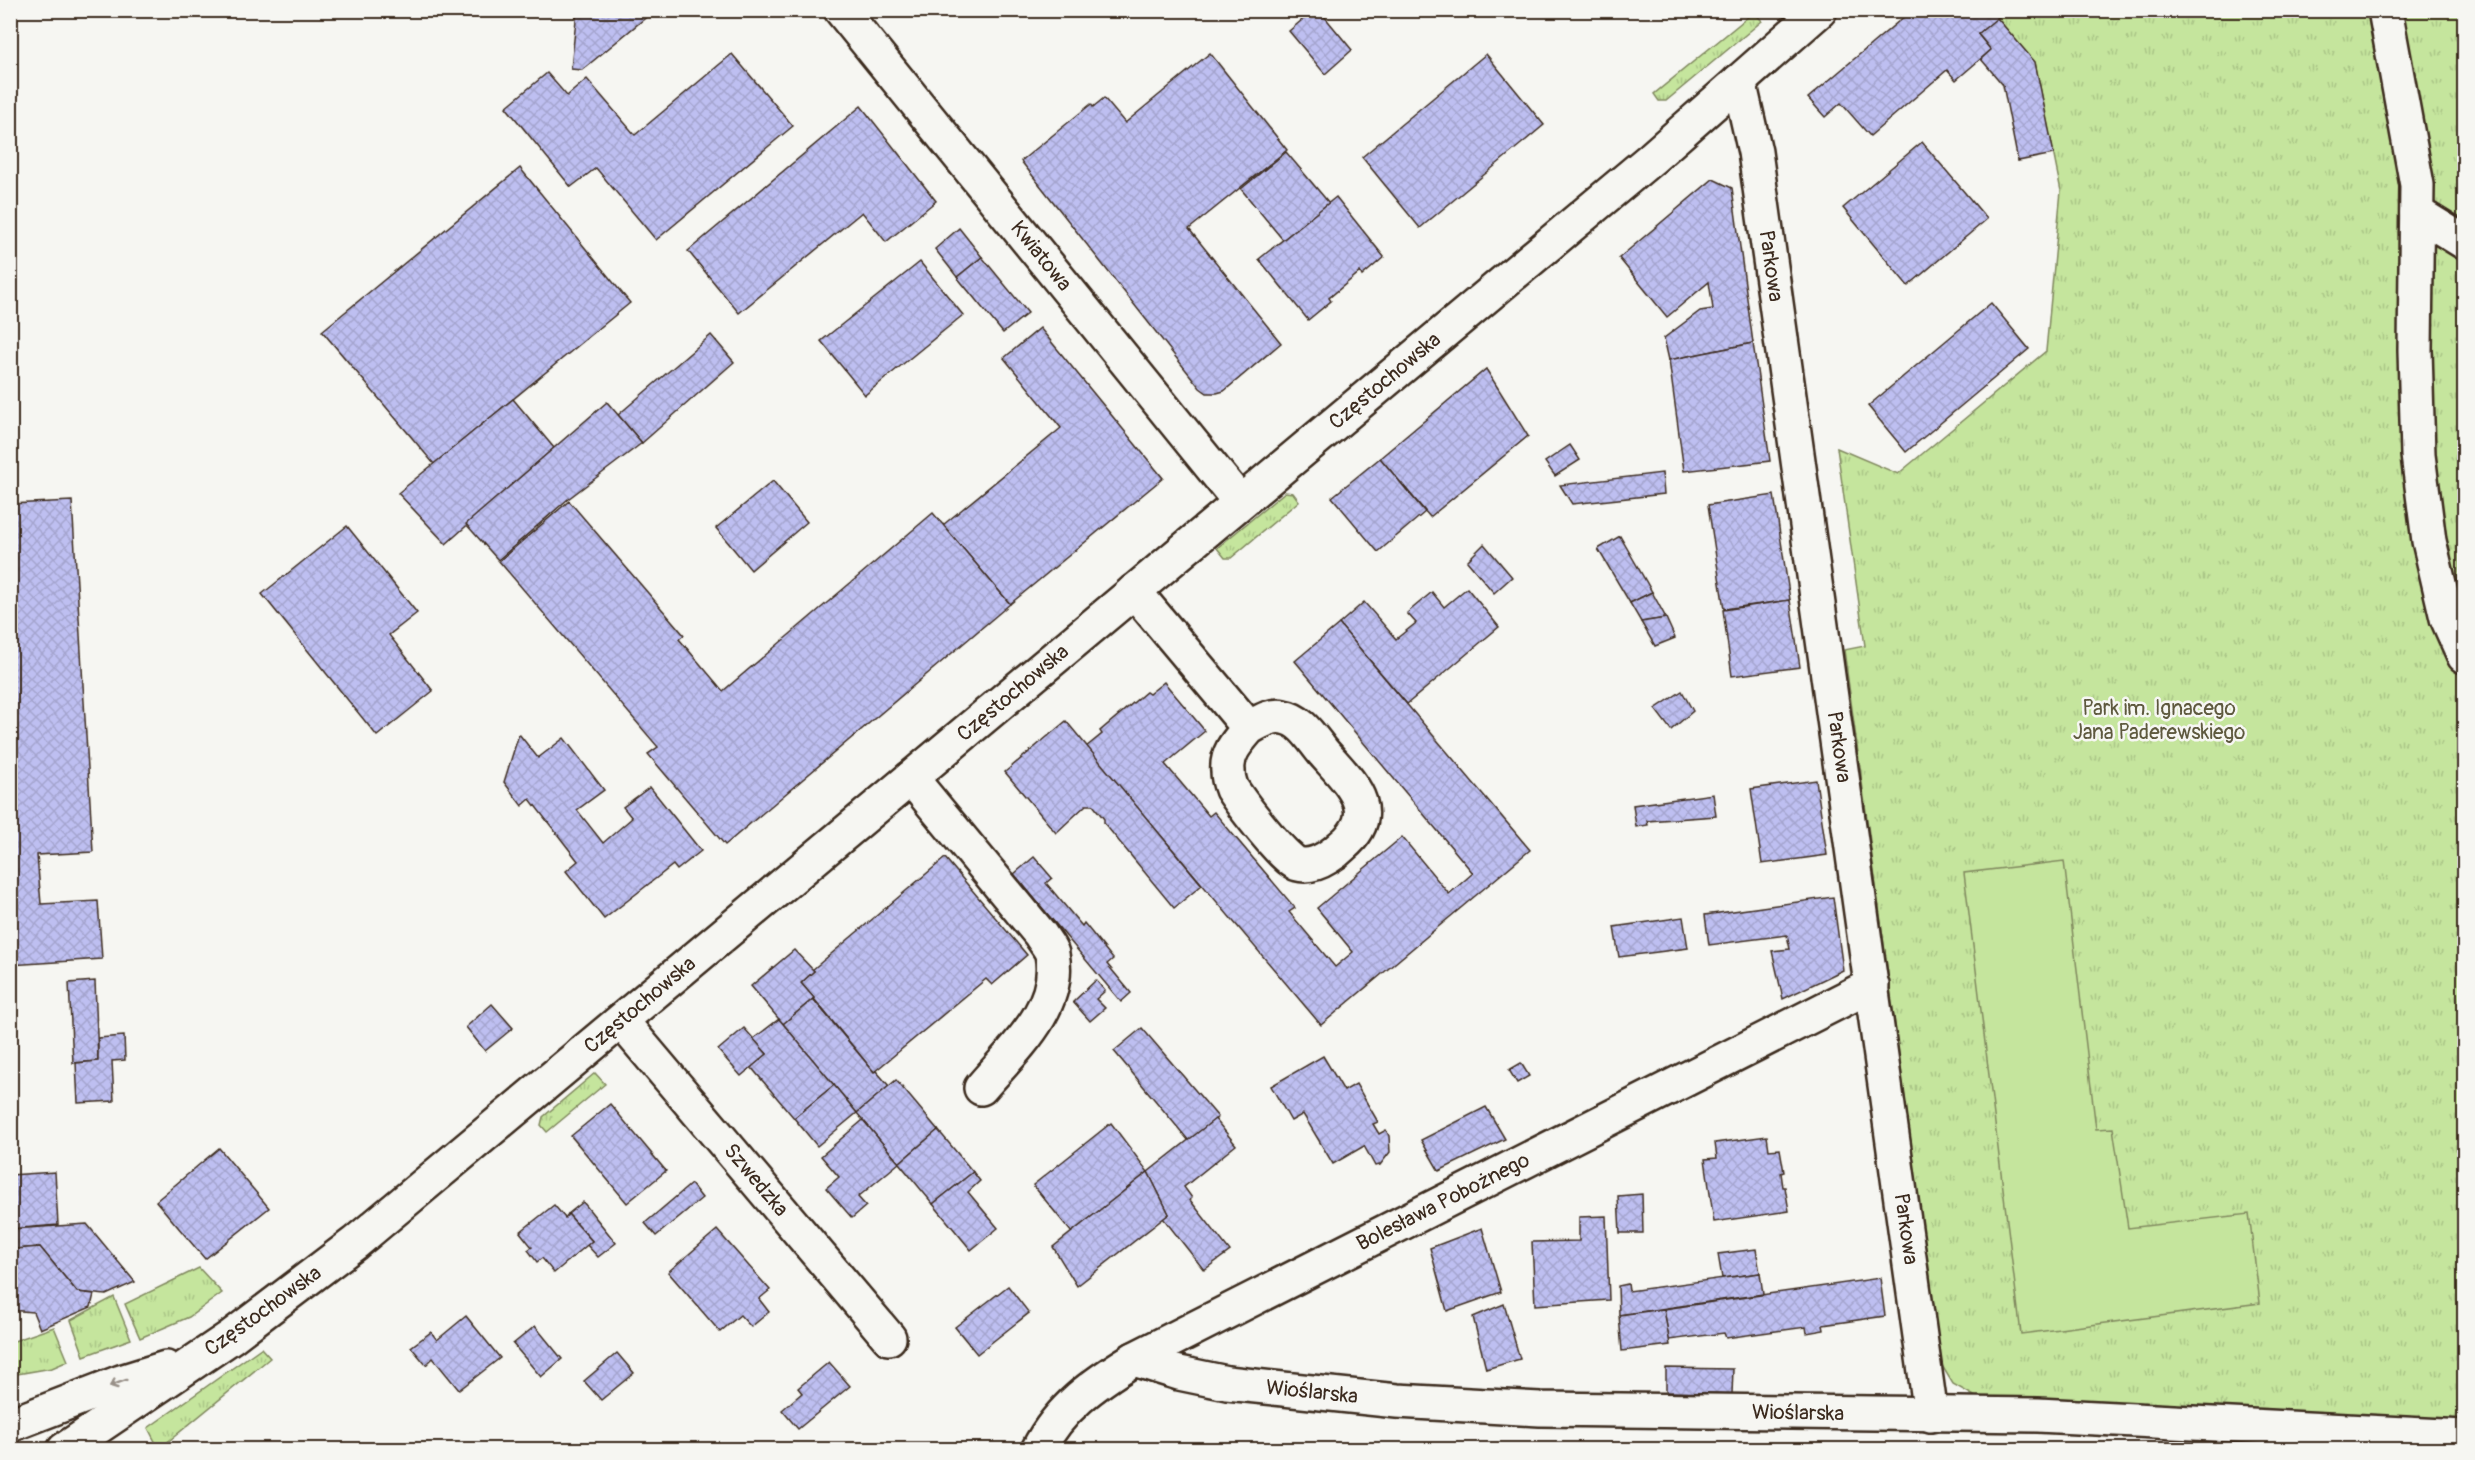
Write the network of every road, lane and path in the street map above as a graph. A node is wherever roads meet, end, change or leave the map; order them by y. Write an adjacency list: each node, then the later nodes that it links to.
1 (841, 10): 7 (street, Kwiatowa)
2 (1820, 10): 4 (street, Częstochowska)
3 (2385, 10): 5 (street)
4 (1739, 81): 7 (street, Częstochowska); 12 (street, Parkowa)
5 (2417, 213): 6 (street); 9 (street)
6 (2464, 242)
7 (1240, 502): 8 (street, Częstochowska)
8 (1134, 591): 10 (street); 11 (street, Częstochowska)
9 (2464, 656)
10 (1249, 728): 10 (street)
11 (911, 778): 13 (street, Częstochowska); 14 (street)
12 (1872, 985): 16 (street, Bolesława Pobożnego); 18 (street, Parkowa)
13 (622, 1022): 15 (street, Szwedzka); 17 (street, Częstochowska)
14 (981, 1088)
15 (889, 1338)
16 (1134, 1359): 18 (street, Wioślarska); 22 (street, Bolesława Pobożnego)
17 (194, 1360): 19 (street, Częstochowska, one-way to 19); 21 (street, Częstochowska)
18 (1931, 1415): 20 (street, Wioślarska)
19 (10, 1425)
20 (2464, 1437)
21 (65, 1449)
22 (1038, 1449)

